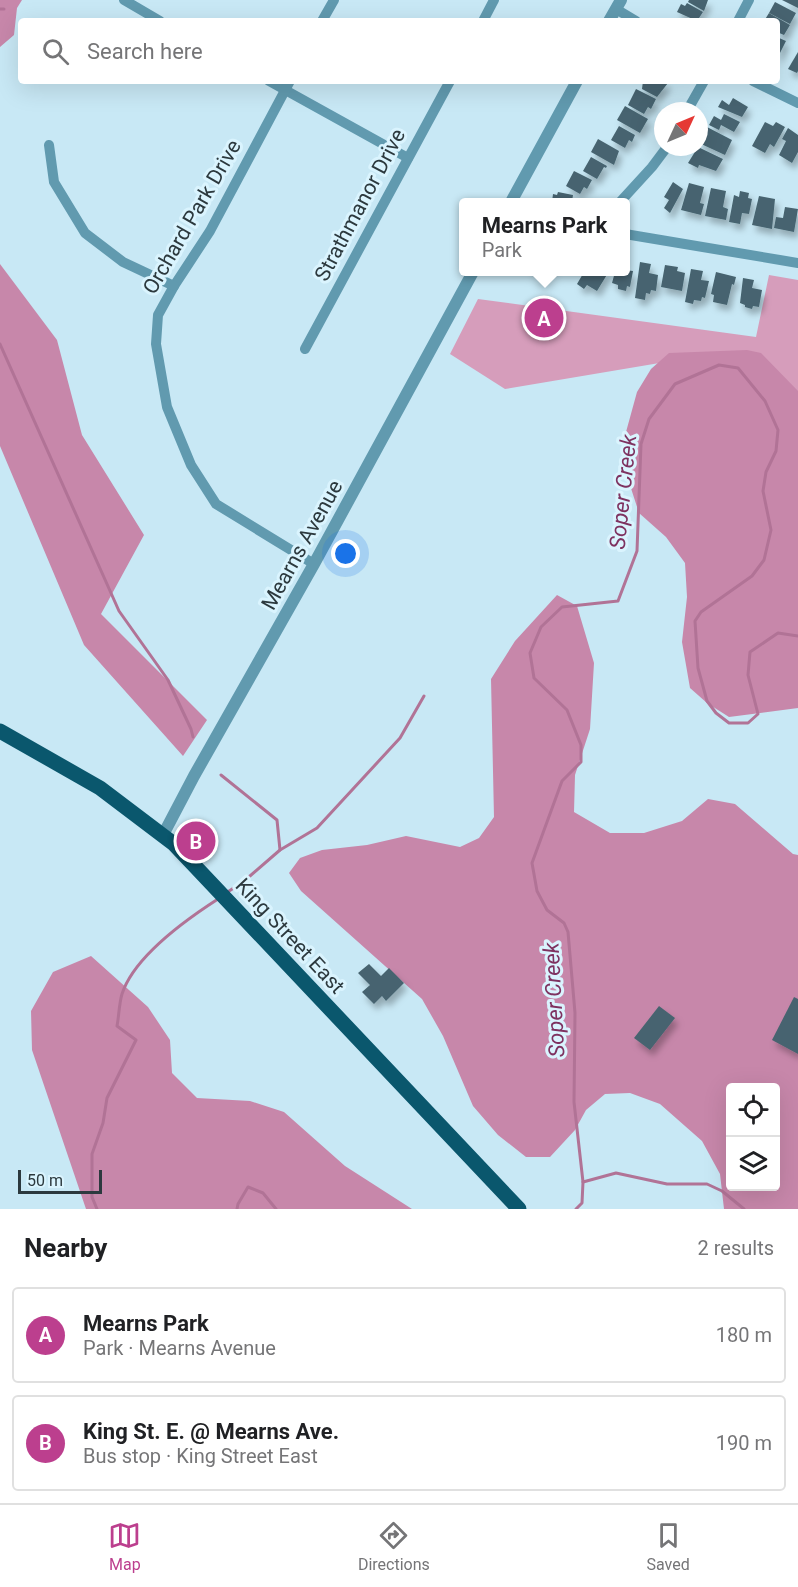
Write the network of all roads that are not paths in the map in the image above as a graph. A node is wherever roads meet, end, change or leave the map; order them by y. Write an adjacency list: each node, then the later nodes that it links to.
1 (124, 0): 6 (street)
2 (334, 0): 7 (street)
3 (494, 0): 8 (street)
4 (749, 0): 10 (street)
5 (615, 10): 9 (street)
6 (155, 18)
7 (324, 18)
8 (485, 18)
9 (630, 18)
10 (740, 18)
11 (448, 84): 20 (street, Strathmanor Drive)
12 (575, 84): 21 (street)
13 (702, 84): 16 (street)
14 (759, 84): 17 (street)
15 (287, 85): 20 (street); 26 (street, Orchard Park Drive)
16 (692, 102)
17 (798, 103)
18 (49, 145): 26 (street)
19 (660, 156): 22 (street)
20 (408, 158): 27 (street, Strathmanor Drive)
21 (513, 198)
22 (624, 198)
23 (630, 235): 24 (street)
24 (798, 263)
25 (471, 276): 28 (street, Mearns Avenue)
26 (174, 286): 28 (street, Orchard Park Drive)
27 (305, 349)
28 (314, 564): 30 (street, Mearns Avenue)
29 (0, 731): 30 (main road, King Street East)
30 (163, 835): 31 (main road, King Street East)
31 (519, 1209)

